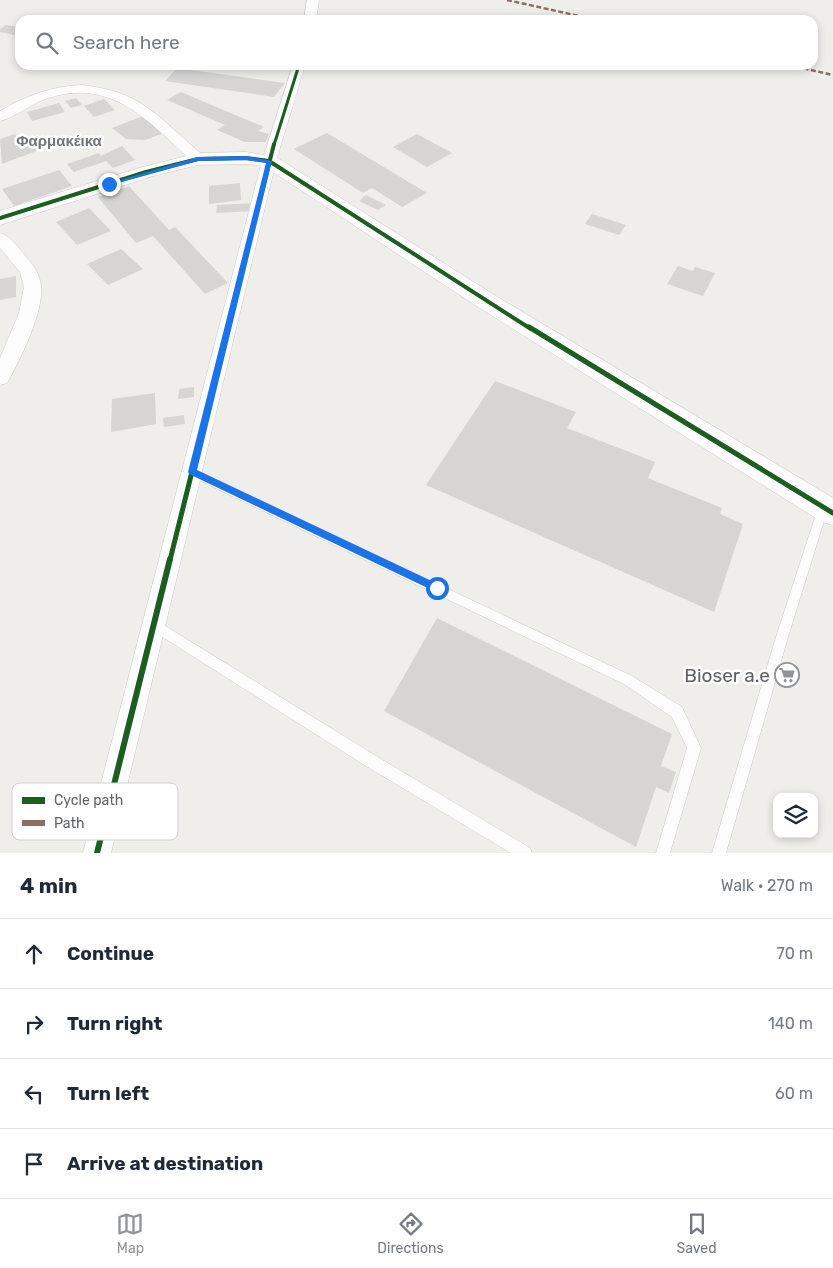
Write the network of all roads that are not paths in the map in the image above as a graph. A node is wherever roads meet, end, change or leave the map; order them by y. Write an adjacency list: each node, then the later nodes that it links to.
1 (313, 0): 2 (street)
2 (311, 15)
3 (297, 70): 6 (street)
4 (0, 117): 5 (street)
5 (198, 159): 6 (street); 7 (street)
6 (269, 161): 10 (street); 11 (street)
7 (0, 218)
8 (0, 238): 9 (street)
9 (0, 378)
10 (192, 472): 12 (street); 17 (lane)
11 (828, 510): 18 (lane)
12 (154, 625): 13 (street); 16 (lane)
13 (114, 783)
14 (100, 840): 15 (street)
15 (97, 853)
16 (525, 853)
17 (663, 853)
18 (718, 853)

